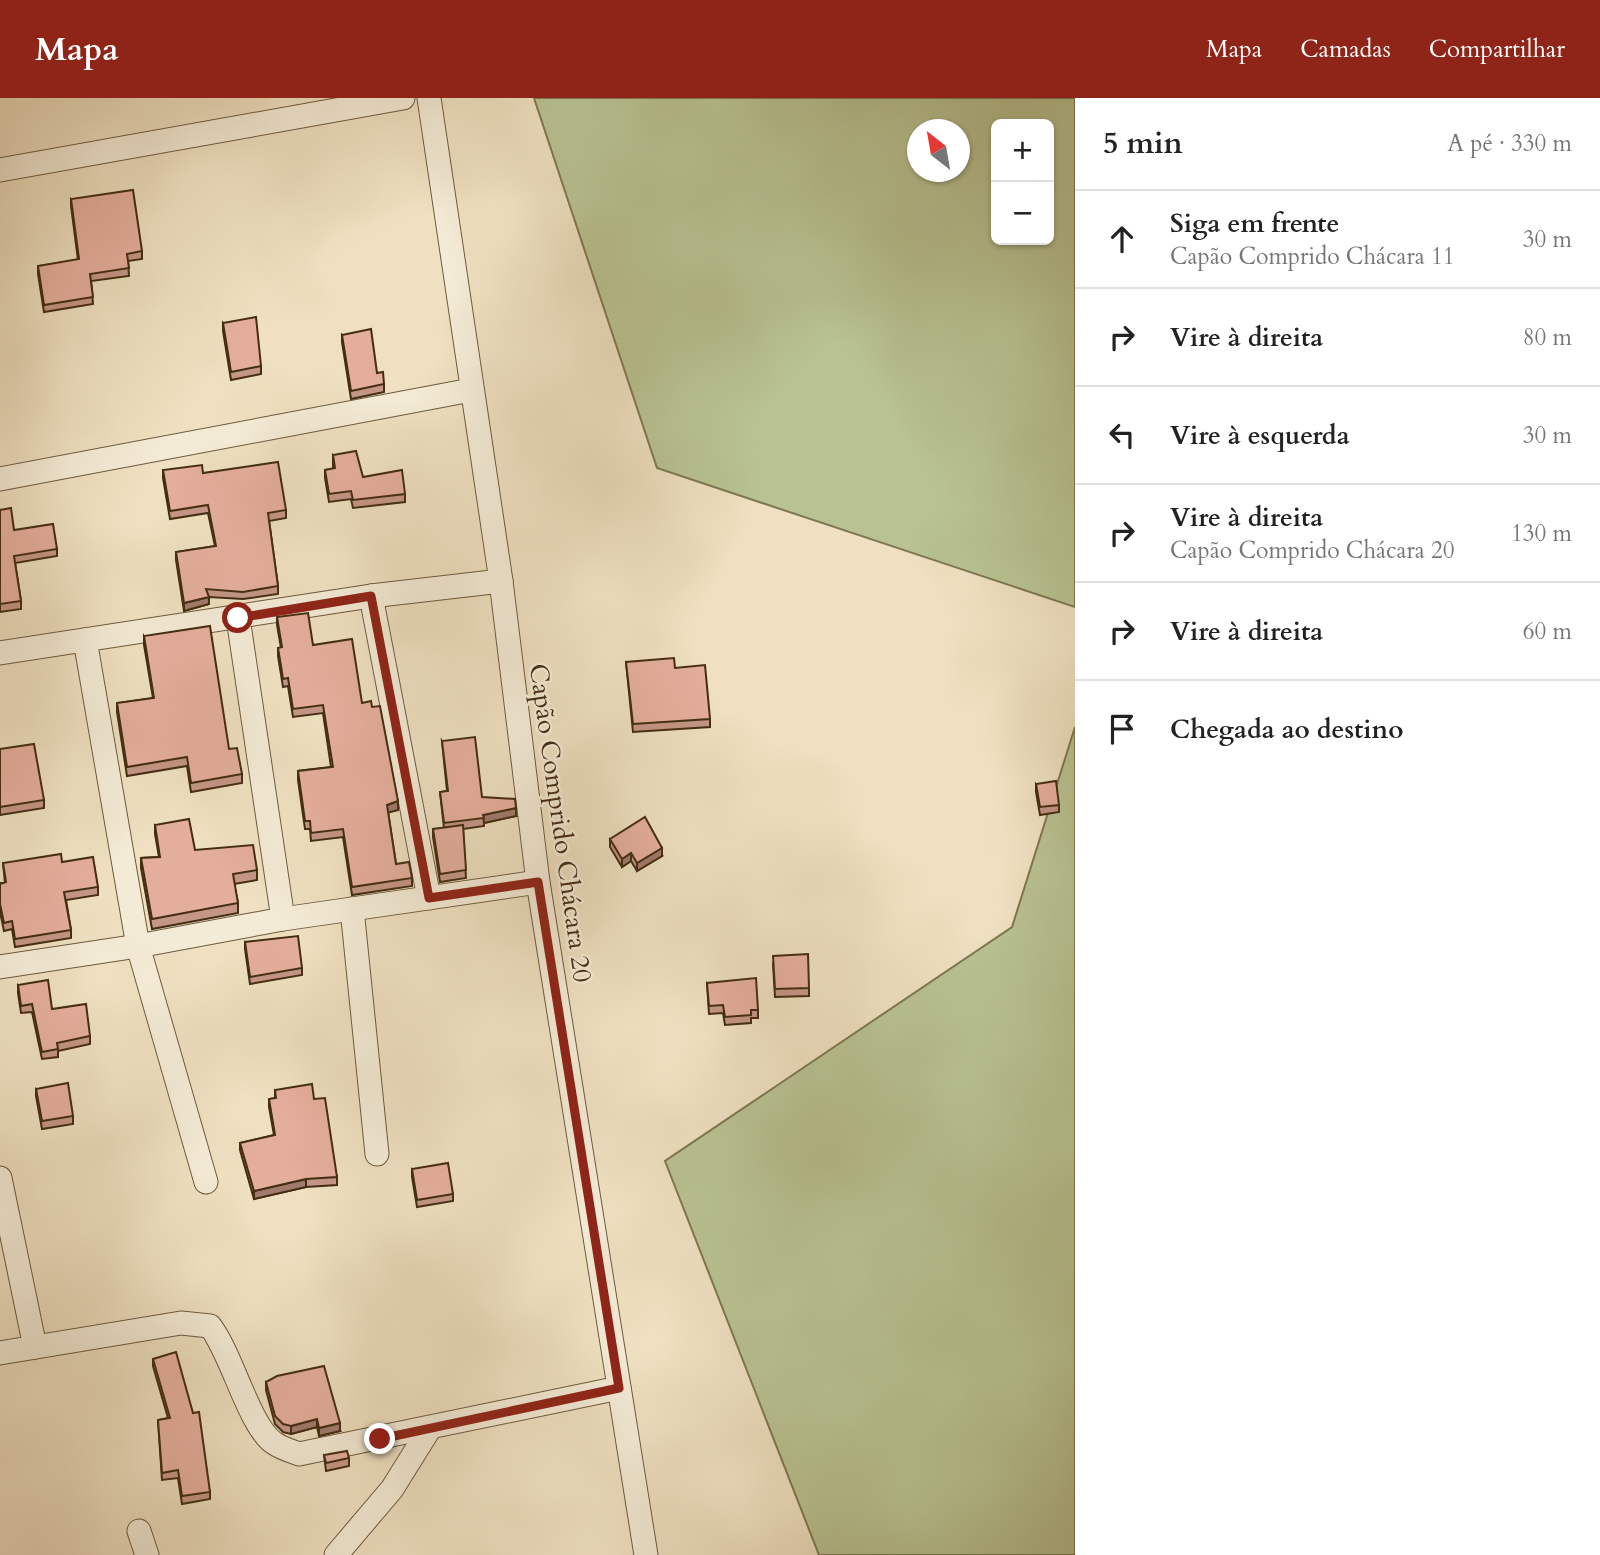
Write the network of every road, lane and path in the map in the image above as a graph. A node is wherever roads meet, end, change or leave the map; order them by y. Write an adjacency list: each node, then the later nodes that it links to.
1 (403, 98): 3 (street)
2 (429, 98): 4 (street, Capão Comprido Chácara 20)
3 (0, 170)
4 (471, 390): 5 (street); 6 (street, Capão Comprido Chácara 20)
5 (0, 479)
6 (501, 580): 7 (street); 11 (street, Capão Comprido Chácara 20)
7 (371, 596): 8 (street); 12 (street)
8 (238, 618): 9 (street); 14 (street)
9 (85, 640): 10 (street); 15 (street)
10 (0, 653)
11 (538, 882): 12 (street); 22 (street, Capão Comprido Chácara 20)
12 (429, 898): 13 (street)
13 (352, 909): 14 (street); 17 (street)
14 (284, 919): 15 (street)
15 (138, 946): 16 (street); 19 (street)
16 (0, 967)
17 (377, 1154)
18 (0, 1178): 20 (street)
19 (206, 1182)
20 (35, 1347): 21 (street); 23 (street)
21 (0, 1353)
22 (619, 1388): 23 (street); 27 (street, Capão Comprido Chácara 20)
23 (430, 1428): 26 (street)
24 (139, 1531): 25 (street)
25 (147, 1555)
26 (335, 1555)
27 (646, 1555)

